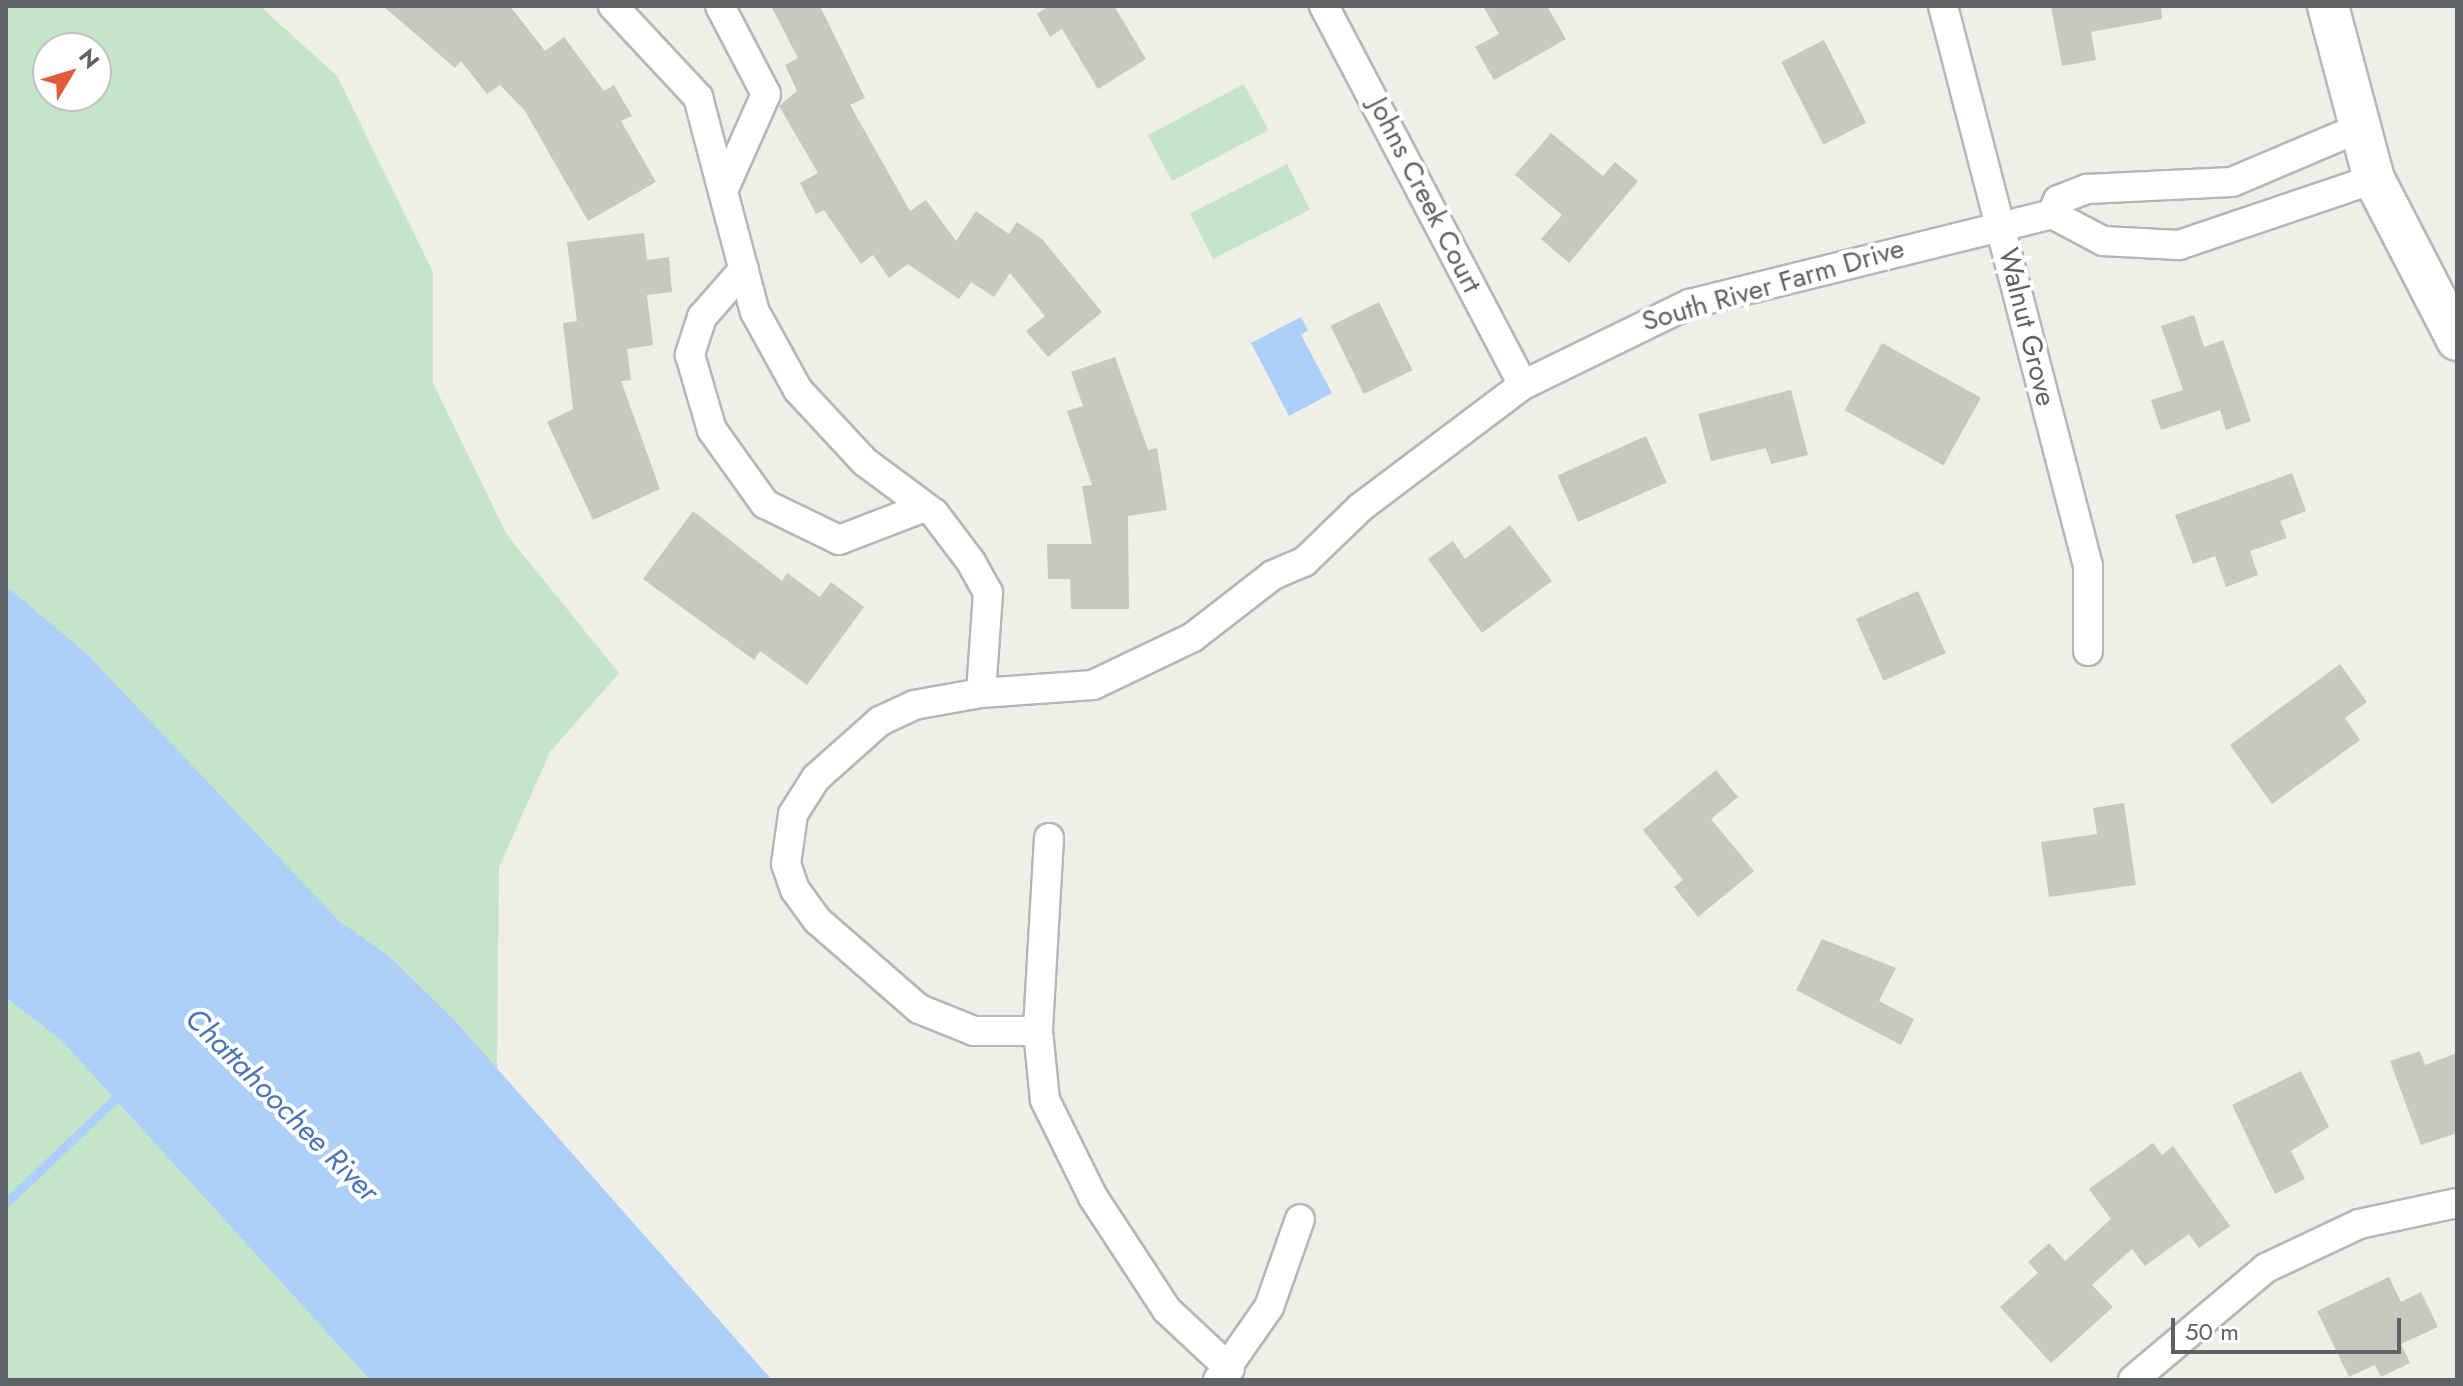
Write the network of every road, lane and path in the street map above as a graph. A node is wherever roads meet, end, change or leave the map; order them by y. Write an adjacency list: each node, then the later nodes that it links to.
1 (613, 6): 8 (street)
2 (720, 6): 8 (street)
3 (1324, 6): 13 (street, Johns Creek Court)
4 (1943, 6): 10 (street, Walnut Grove)
5 (2328, 6): 6 (main road)
6 (2357, 129): 7 (main road); 9 (street, South River Farm Drive)
7 (2374, 179): 9 (street); 12 (main road)
8 (723, 191): 11 (street)
9 (2052, 214): 10 (street, South River Farm Drive)
10 (2001, 226): 13 (street, South River Farm Drive); 15 (street, Walnut Grove)
11 (744, 269): 14 (street); 14 (street)
12 (2457, 340)
13 (1523, 385): 16 (street, South River Farm Drive)
14 (925, 507): 16 (street)
15 (2088, 651)
16 (981, 693): 18 (street, South River Farm Drive)
17 (1049, 838): 18 (street)
18 (1038, 1031): 21 (street)
19 (2457, 1203): 22 (street)
20 (1300, 1219): 21 (street)
21 (1224, 1374)
22 (2133, 1380)

